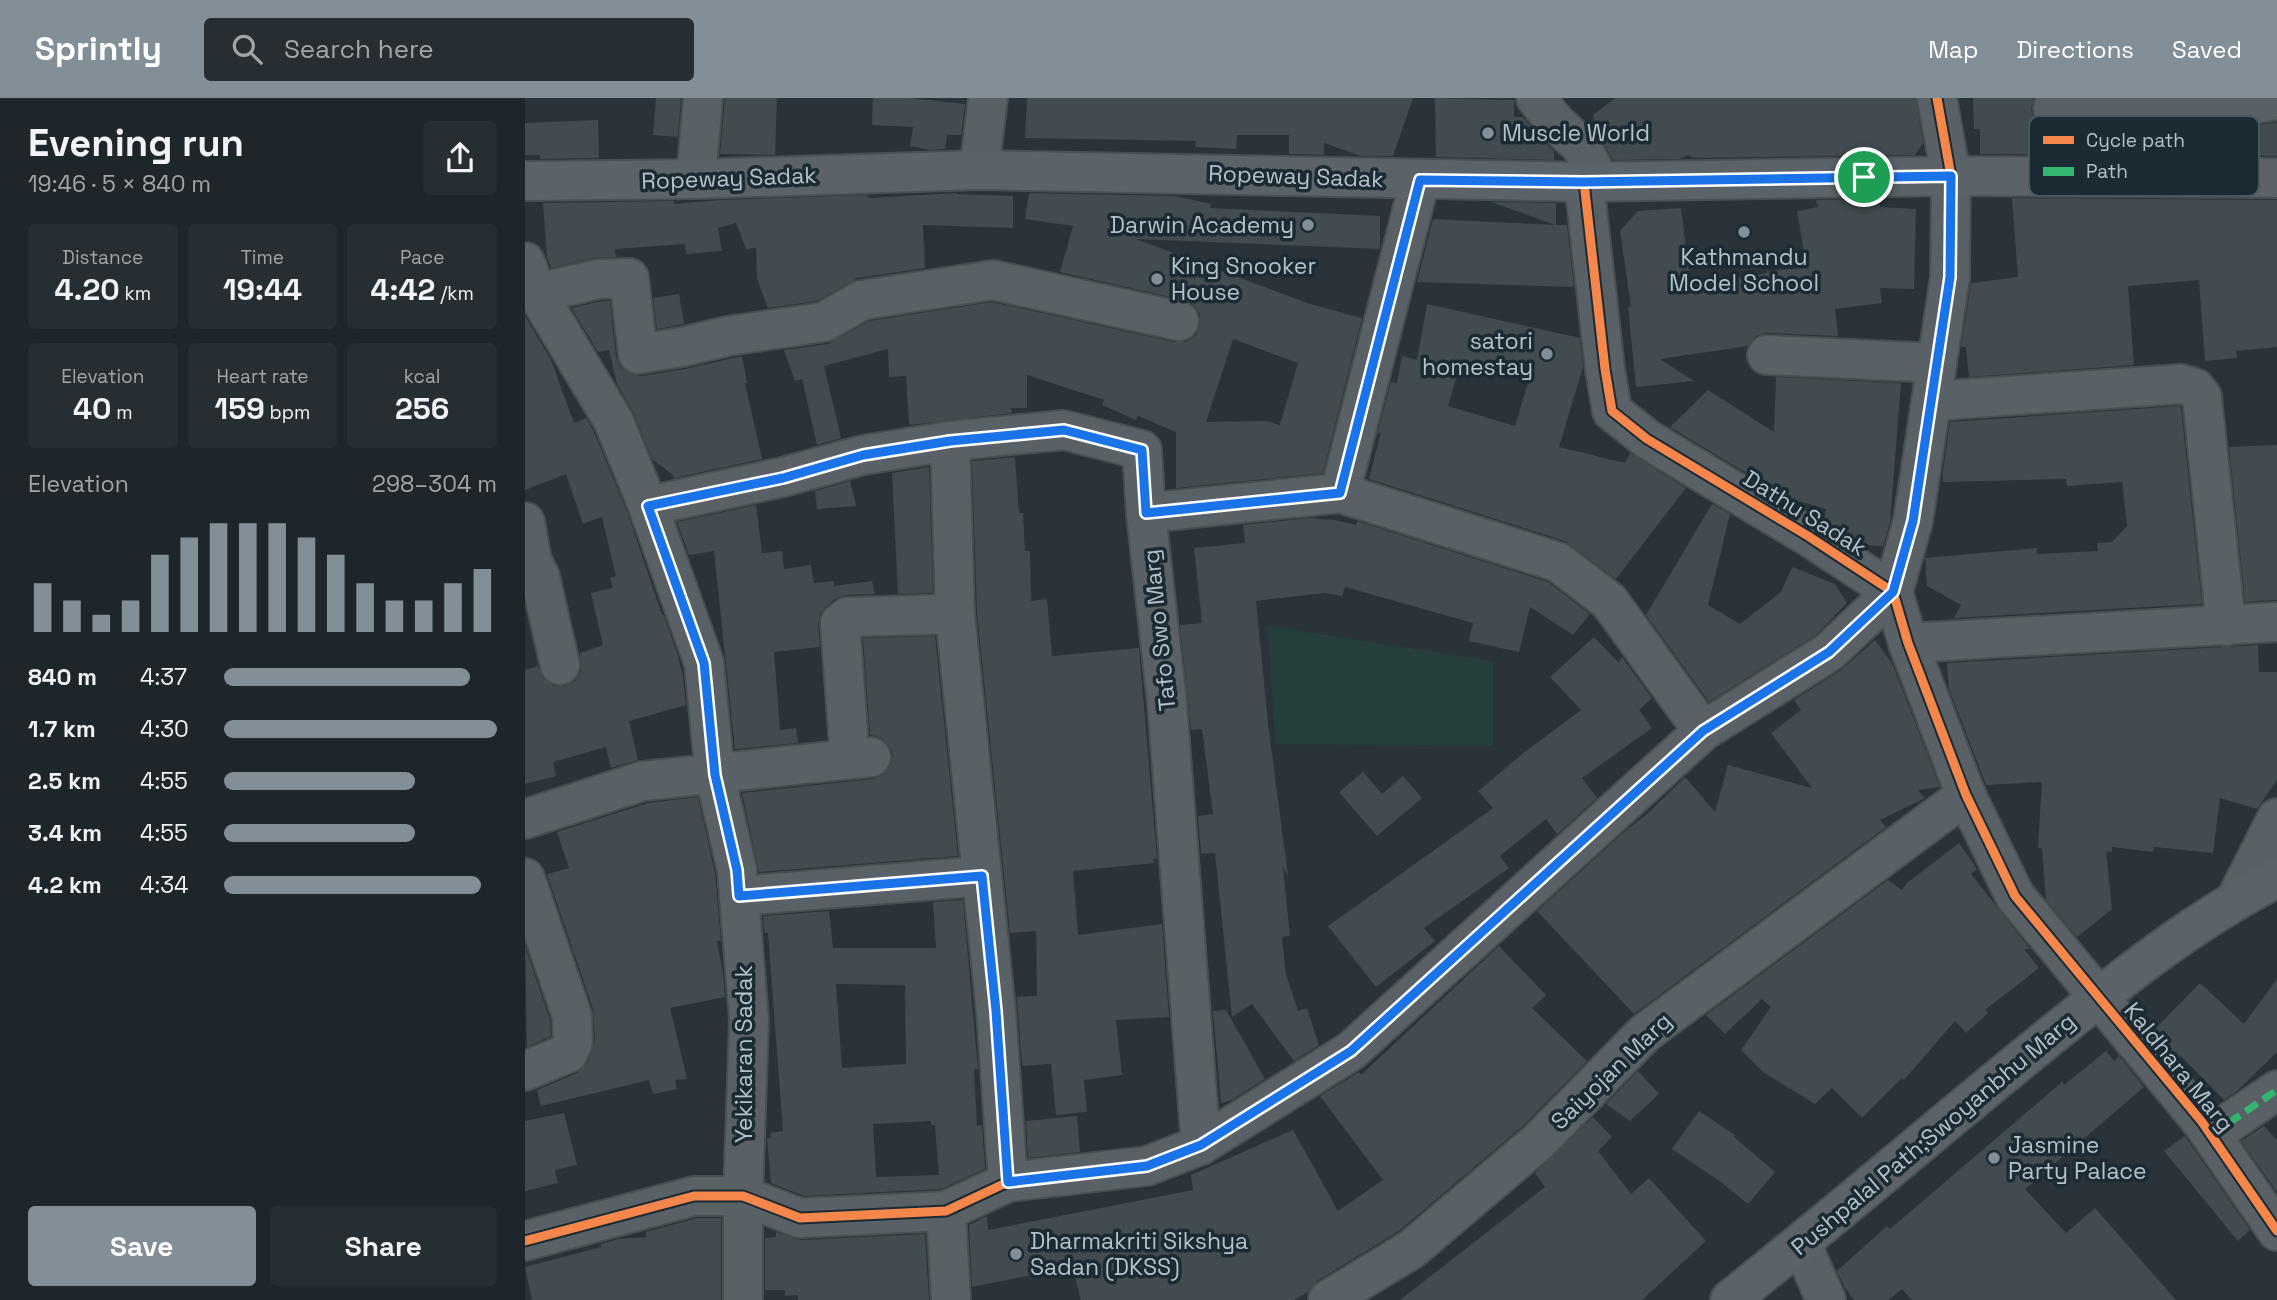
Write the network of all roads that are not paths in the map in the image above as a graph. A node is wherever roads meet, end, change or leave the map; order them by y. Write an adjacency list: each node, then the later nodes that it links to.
1 (703, 98): 12 (street)
2 (988, 98): 7 (street)
3 (1536, 98): 15 (street, Dathu Sadak)
4 (1937, 98): 8 (street)
5 (2277, 100): 6 (street)
6 (2053, 108)
7 (979, 170): 12 (main road, Ropeway Sadak); 13 (main road, Ropeway Sadak)
8 (1951, 176): 9 (main road, Ropeway Sadak); 15 (main road, Ropeway Sadak); 19 (street)
9 (2029, 176)
10 (2259, 178): 11 (main road, Ropeway Sadak)
11 (2277, 178)
12 (696, 179): 14 (main road, Ropeway Sadak)
13 (1420, 180): 15 (main road, Ropeway Sadak); 22 (street)
14 (525, 181)
15 (1592, 182): 26 (street, Dathu Sadak)
16 (531, 278): 17 (street); 23 (street, Yekikaran Sadak)
17 (1179, 321)
18 (1767, 355): 19 (street)
19 (1937, 362): 20 (street)
20 (1931, 401): 26 (street); 29 (street)
21 (950, 441): 23 (street, Tafo Swo Marg); 24 (street, Tafo Swo Marg); 27 (street)
22 (1340, 493): 24 (street); 32 (street)
23 (648, 506): 33 (street, Yekikaran Sadak)
24 (1146, 513): 46 (street, Tafo Swo Marg)
25 (525, 522): 31 (street)
26 (1893, 592): 30 (street); 32 (street)
27 (955, 614): 33 (street); 37 (street)
28 (2277, 622): 29 (street)
29 (2227, 626): 30 (street)
30 (1908, 643): 34 (street)
31 (560, 665)
32 (1703, 731): 46 (street)
33 (715, 775): 36 (street); 40 (street, Yekikaran Sadak)
34 (1966, 795): 42 (street); 55 (street, Saiyojan Marg)
35 (2277, 818): 41 (street)
36 (525, 819)
37 (982, 876): 40 (street); 47 (street)
38 (525, 878): 43 (street)
39 (2277, 878): 41 (main road, Pushpalal Path;Swoyanbhu Marg)
40 (739, 896): 48 (street, Yekikaran Sadak)
41 (2236, 899): 42 (main road, Pushpalal Path;Swoyanbhu Marg)
42 (2097, 998): 45 (street, Kaldhara Marg); 52 (main road, Pushpalal Path;Swoyanbhu Marg)
43 (525, 1071)
44 (2277, 1090): 45 (street)
45 (2211, 1135): 50 (street, Kaldhara Marg)
46 (1201, 1145): 47 (street)
47 (1008, 1182): 49 (street)
48 (743, 1196): 49 (street); 51 (street); 53 (street, Yekikaran Sadak)
49 (946, 1211): 54 (street)
50 (2277, 1231)
51 (525, 1241)
52 (1801, 1243): 56 (main road, Pushpalal Path;Swoyanbhu Marg); 57 (street)
53 (743, 1300)
54 (951, 1300)
55 (1328, 1300)
56 (1730, 1300)
57 (1826, 1300)

